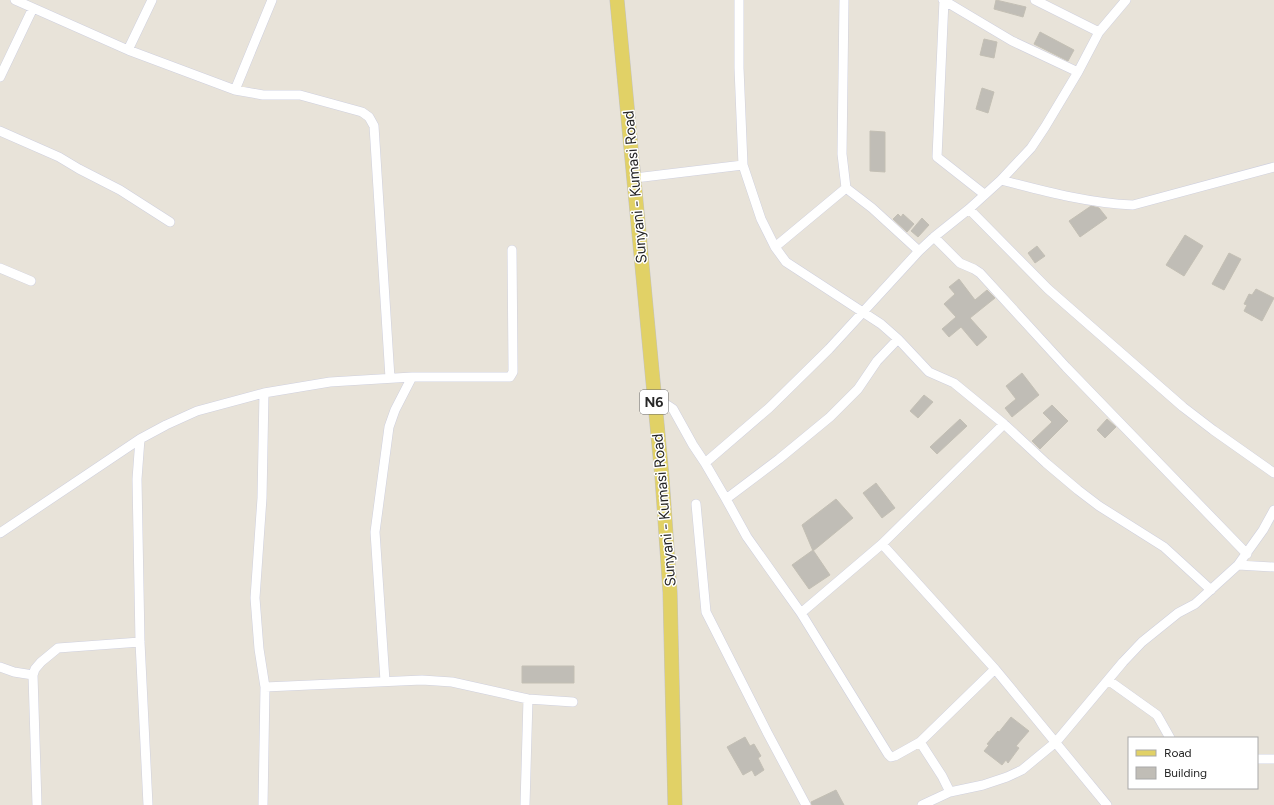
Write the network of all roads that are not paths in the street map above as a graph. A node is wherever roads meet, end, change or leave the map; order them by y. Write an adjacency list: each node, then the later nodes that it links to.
1 (15, 0): 10 (street)
2 (152, 0): 12 (street)
3 (272, 0): 15 (street)
4 (617, 0): 19 (main road, Sunyani - Kumasi Road / N6)
5 (739, 0): 17 (street)
6 (844, 0): 21 (street)
7 (943, 0): 13 (street); 22 (street)
8 (1036, 0): 11 (street)
9 (1126, 0): 11 (street)
10 (33, 8): 12 (street); 14 (street)
11 (1099, 32): 13 (street)
12 (128, 50): 15 (street)
13 (1078, 72): 20 (street)
14 (0, 77)
15 (235, 90): 34 (street)
16 (0, 130): 24 (street)
17 (743, 165): 19 (street); 26 (street)
18 (1274, 167): 20 (street)
19 (635, 178): 36 (main road, Sunyani - Kumasi Road / N6)
20 (1001, 180): 22 (street)
21 (846, 188): 26 (street); 28 (street)
22 (984, 194): 23 (street)
23 (969, 209): 25 (street); 40 (street)
24 (170, 222)
25 (934, 237): 28 (street); 46 (street)
26 (775, 247): 31 (street)
27 (512, 250): 33 (street)
28 (919, 251): 31 (street)
29 (0, 268): 30 (street)
30 (31, 281)
31 (864, 313): 32 (street); 39 (street)
32 (898, 339): 37 (street); 41 (street)
33 (412, 377): 34 (street); 56 (street)
34 (390, 378): 35 (street)
35 (264, 393): 38 (street); 57 (street)
36 (654, 399): 39 (street); 70 (main road, Sunyani - Kumasi Road / N6)
37 (1004, 424): 45 (street); 49 (street)
38 (140, 439): 44 (street); 51 (street)
39 (705, 463): 41 (street)
40 (1274, 473)
41 (726, 499): 50 (street)
42 (696, 504): 71 (street)
43 (1274, 510): 46 (street)
44 (0, 533)
45 (882, 544): 50 (street); 53 (street)
46 (1247, 554): 47 (street)
47 (1238, 565): 48 (street); 49 (street)
48 (1274, 567)
49 (1211, 590): 55 (street)
50 (801, 613): 61 (street)
51 (140, 642): 54 (street); 67 (street)
52 (0, 667): 54 (street)
53 (995, 669): 61 (street); 62 (street)
54 (33, 675): 66 (street)
55 (1108, 680): 60 (street); 62 (street)
56 (385, 681): 57 (street); 58 (street)
57 (265, 687): 68 (street)
58 (528, 699): 59 (street); 69 (street)
59 (573, 702)
60 (1169, 737)
61 (920, 742): 65 (street)
62 (1056, 742): 65 (street); 73 (street)
63 (1258, 759): 64 (street)
64 (1274, 759)
65 (950, 792): 72 (street)
66 (37, 805)
67 (148, 805)
68 (263, 805)
69 (525, 805)
70 (675, 805)
71 (806, 805)
72 (922, 805)
73 (1107, 805)

